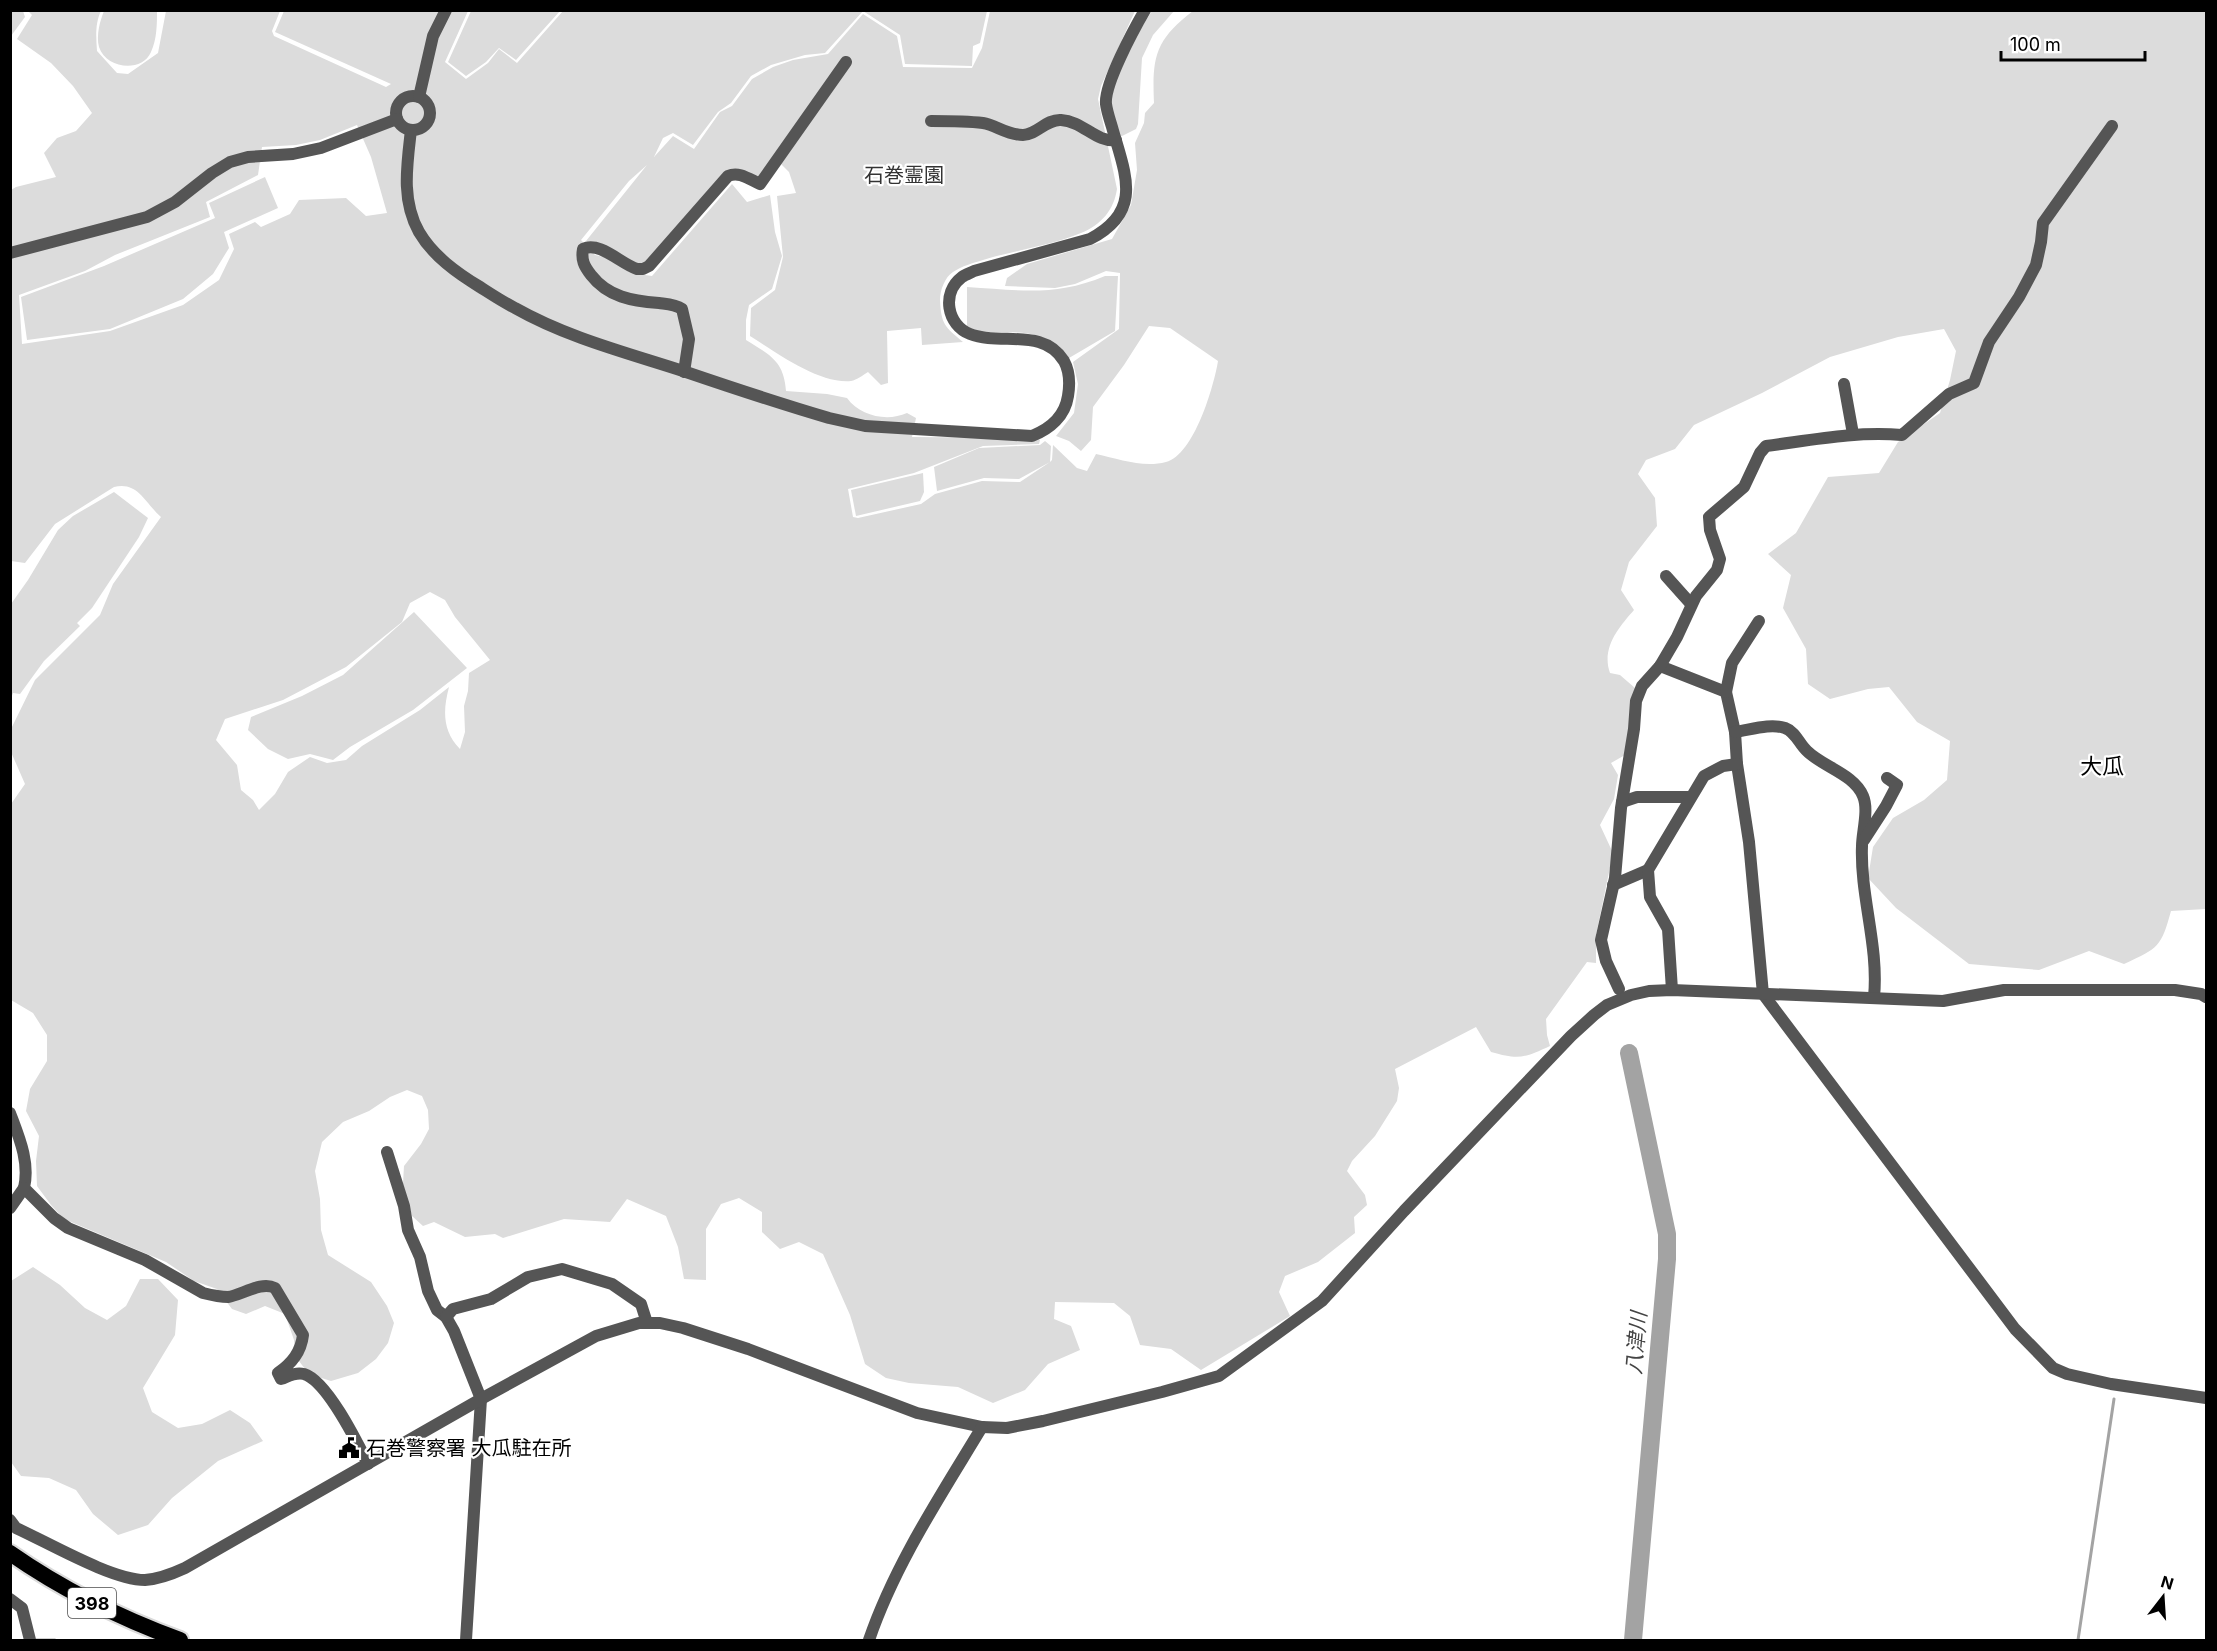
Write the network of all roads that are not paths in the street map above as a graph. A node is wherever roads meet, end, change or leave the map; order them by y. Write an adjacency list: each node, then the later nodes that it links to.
1 (446, 10): 4 (street)
2 (1145, 10): 9 (street)
3 (846, 62): 11 (street)
4 (419, 97): 5 (street); 8 (street)
5 (397, 119): 8 (street); 10 (street)
6 (931, 121): 9 (street)
7 (2112, 126): 13 (street)
8 (411, 130): 11 (street)
9 (1116, 140): 11 (street)
10 (10, 253)
11 (684, 372)
12 (1844, 384): 13 (street)
13 (1853, 434): 15 (street)
14 (1666, 576): 15 (street)
15 (1691, 604): 17 (street)
16 (1759, 621): 18 (street)
17 (1660, 666): 18 (street); 23 (street)
18 (1726, 692): 19 (street)
19 (1735, 732): 20 (street); 24 (street)
20 (1737, 764): 22 (street); 29 (street)
21 (1887, 778): 24 (street)
22 (1690, 797): 23 (street); 25 (street)
23 (1622, 802): 26 (street)
24 (1862, 843): 30 (street)
25 (1648, 870): 26 (street); 28 (street)
26 (1613, 885): 27 (street)
27 (1619, 989)
28 (1672, 990): 29 (street); 40 (street)
29 (1763, 994): 30 (street); 38 (street)
30 (1874, 997): 31 (street)
31 (2206, 997)
32 (10, 1113): 34 (street)
33 (387, 1152): 36 (street)
34 (24, 1188): 35 (street); 41 (street)
35 (10, 1208)
36 (446, 1317): 37 (street); 39 (street)
37 (647, 1323): 39 (street); 40 (street)
38 (2206, 1398)
39 (481, 1399): 41 (street); 47 (street)
40 (982, 1427): 48 (street)
41 (369, 1464): 42 (street)
42 (10, 1520)
43 (10, 1553): 46 (highway, 398)
44 (10, 1599): 45 (street)
45 (29, 1636)
46 (180, 1641)
47 (465, 1641)
48 (869, 1641)

